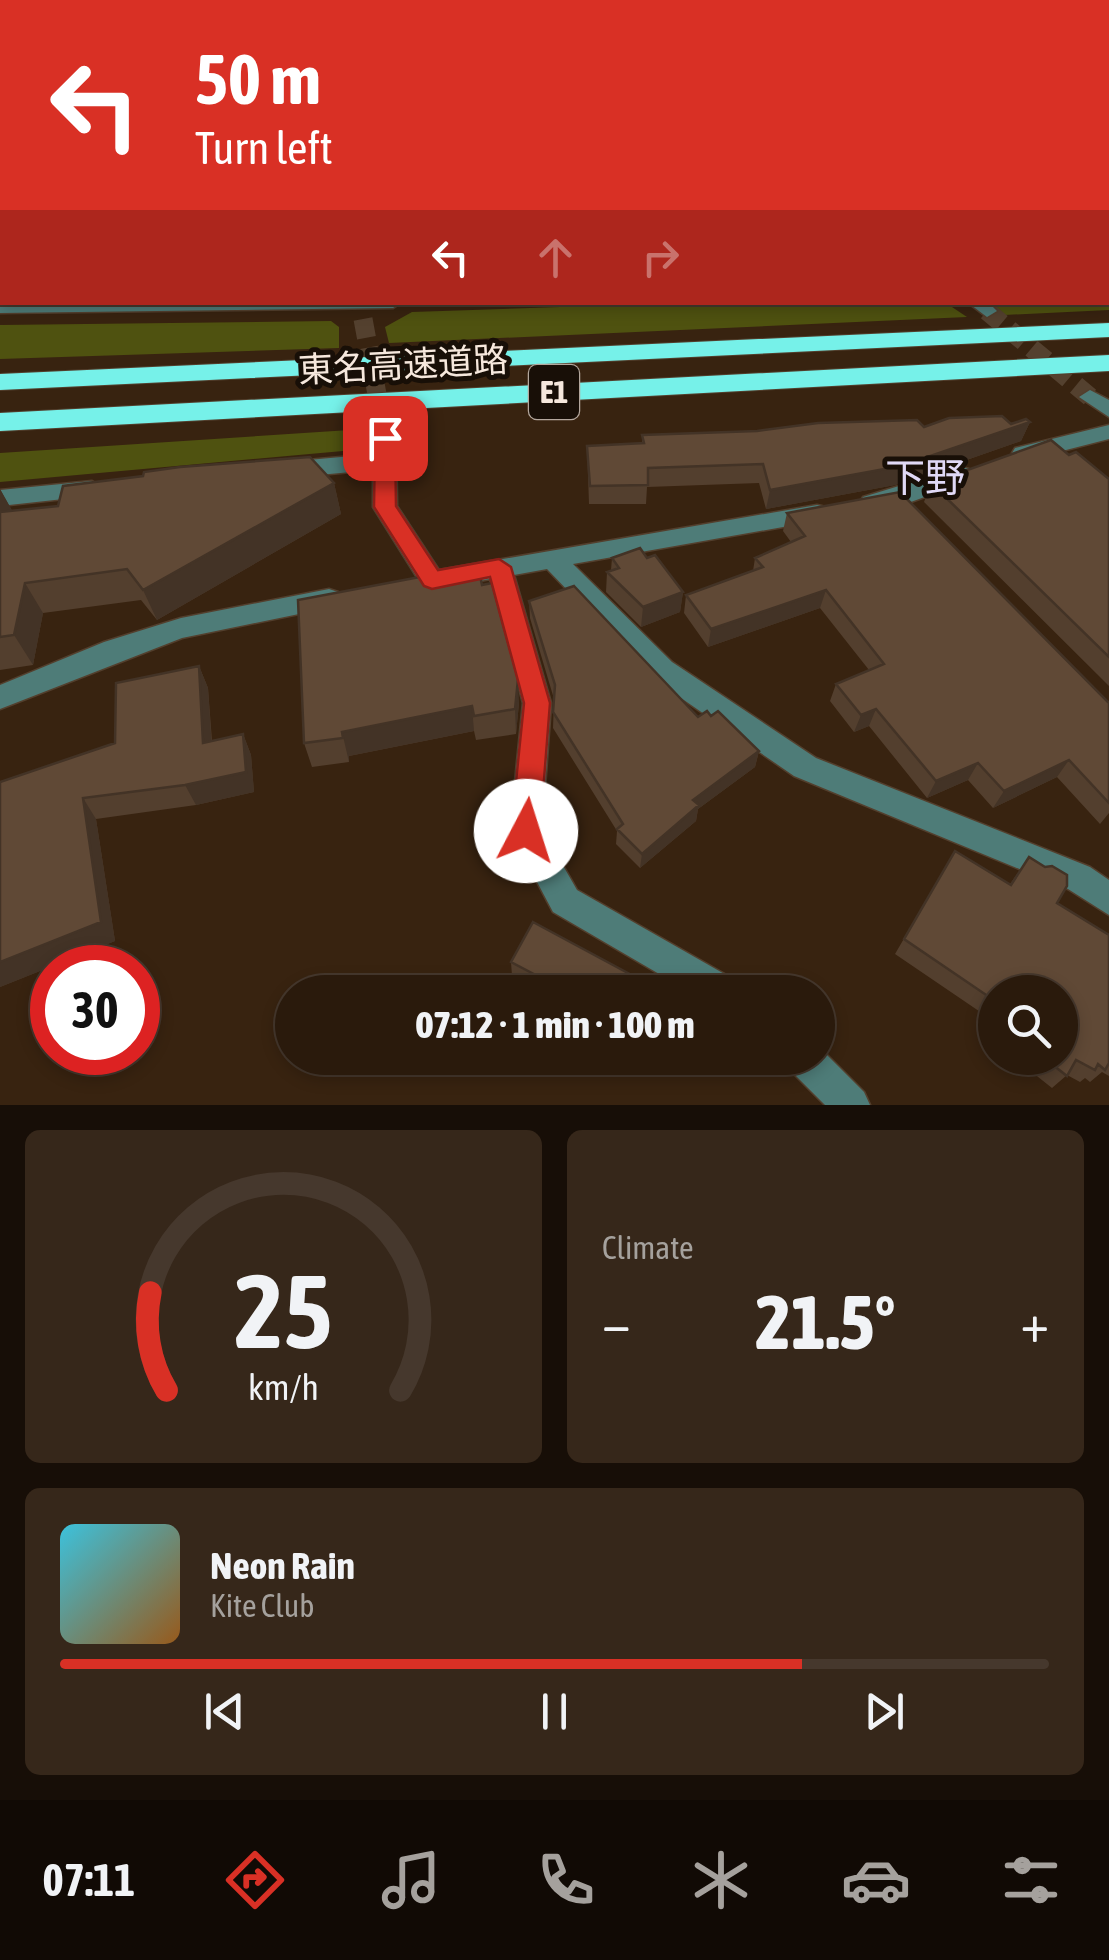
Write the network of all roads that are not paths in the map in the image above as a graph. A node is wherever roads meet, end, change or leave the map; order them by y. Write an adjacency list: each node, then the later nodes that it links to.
1 (87, 305): 4 (street)
2 (198, 305): 3 (street)
3 (363, 307)
4 (0, 308)
5 (1109, 330): 7 (highway, 東名高速道路 / E1)
6 (1109, 362): 8 (highway, 東名高速道路 / E1)
7 (0, 382)
8 (0, 425)
9 (1109, 432): 13 (street)
10 (270, 472): 15 (street)
11 (116, 486): 12 (street)
12 (0, 498)
13 (551, 558): 14 (street); 19 (street)
14 (499, 567): 15 (street); 20 (street)
15 (432, 580): 16 (street)
16 (396, 587)
17 (360, 594): 18 (street)
18 (0, 698)
19 (1109, 898)
20 (693, 975)
21 (821, 1075): 22 (street)
22 (851, 1105)

